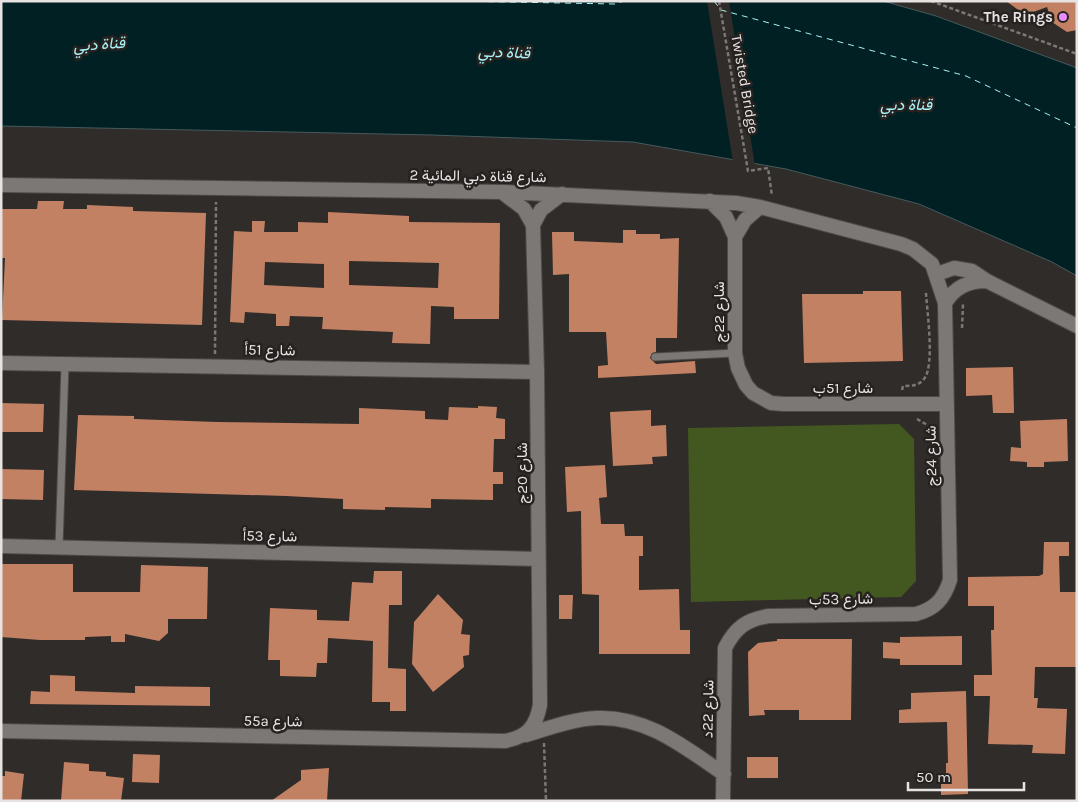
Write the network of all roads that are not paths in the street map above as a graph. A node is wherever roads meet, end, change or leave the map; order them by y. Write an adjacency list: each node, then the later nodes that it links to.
1 (1, 185): 2 (street, شارع قناة دبي المائية 2)
2 (502, 192): 3 (street, شارع قناة دبي المائية 2); 6 (street)
3 (562, 194): 4 (street, شارع قناة دبي المائية 2); 6 (street)
4 (710, 201): 5 (street, شارع قناة دبي المائية 2); 7 (street, شارع 22ج)
5 (766, 205): 7 (street); 8 (street, شارع قناة دبي المائية 2)
6 (533, 225): 16 (street, شارع 20ج)
7 (735, 237): 12 (street, شارع 22ج)
8 (937, 274): 9 (street); 10 (street, شارع قناة دبي المائية 2)
9 (987, 281): 10 (street); 11 (street)
10 (945, 303): 18 (street, شارع 24ج)
11 (1077, 326)
12 (735, 353): 13 (lane); 17 (street, شارع 22ج)
13 (655, 356)
14 (1, 363): 15 (street, شارع 51أ)
15 (65, 365): 16 (street, شارع 51أ); 20 (lane)
16 (537, 372): 21 (street, شارع 20ج)
17 (746, 385): 18 (street, شارع 51ب)
18 (946, 404): 22 (street, شارع 24ج)
19 (1, 546): 20 (street, شارع 53أ)
20 (59, 547): 21 (street, شارع 53أ)
21 (538, 559): 24 (street, شارع 20ج)
22 (937, 604): 23 (street, شارع 53ب)
23 (744, 623): 26 (street, شارع 22د)
24 (538, 726): 25 (street, 55a شارع); 26 (street)
25 (1, 731)
26 (724, 774): 27 (street, شارع 22د)
27 (723, 801)

